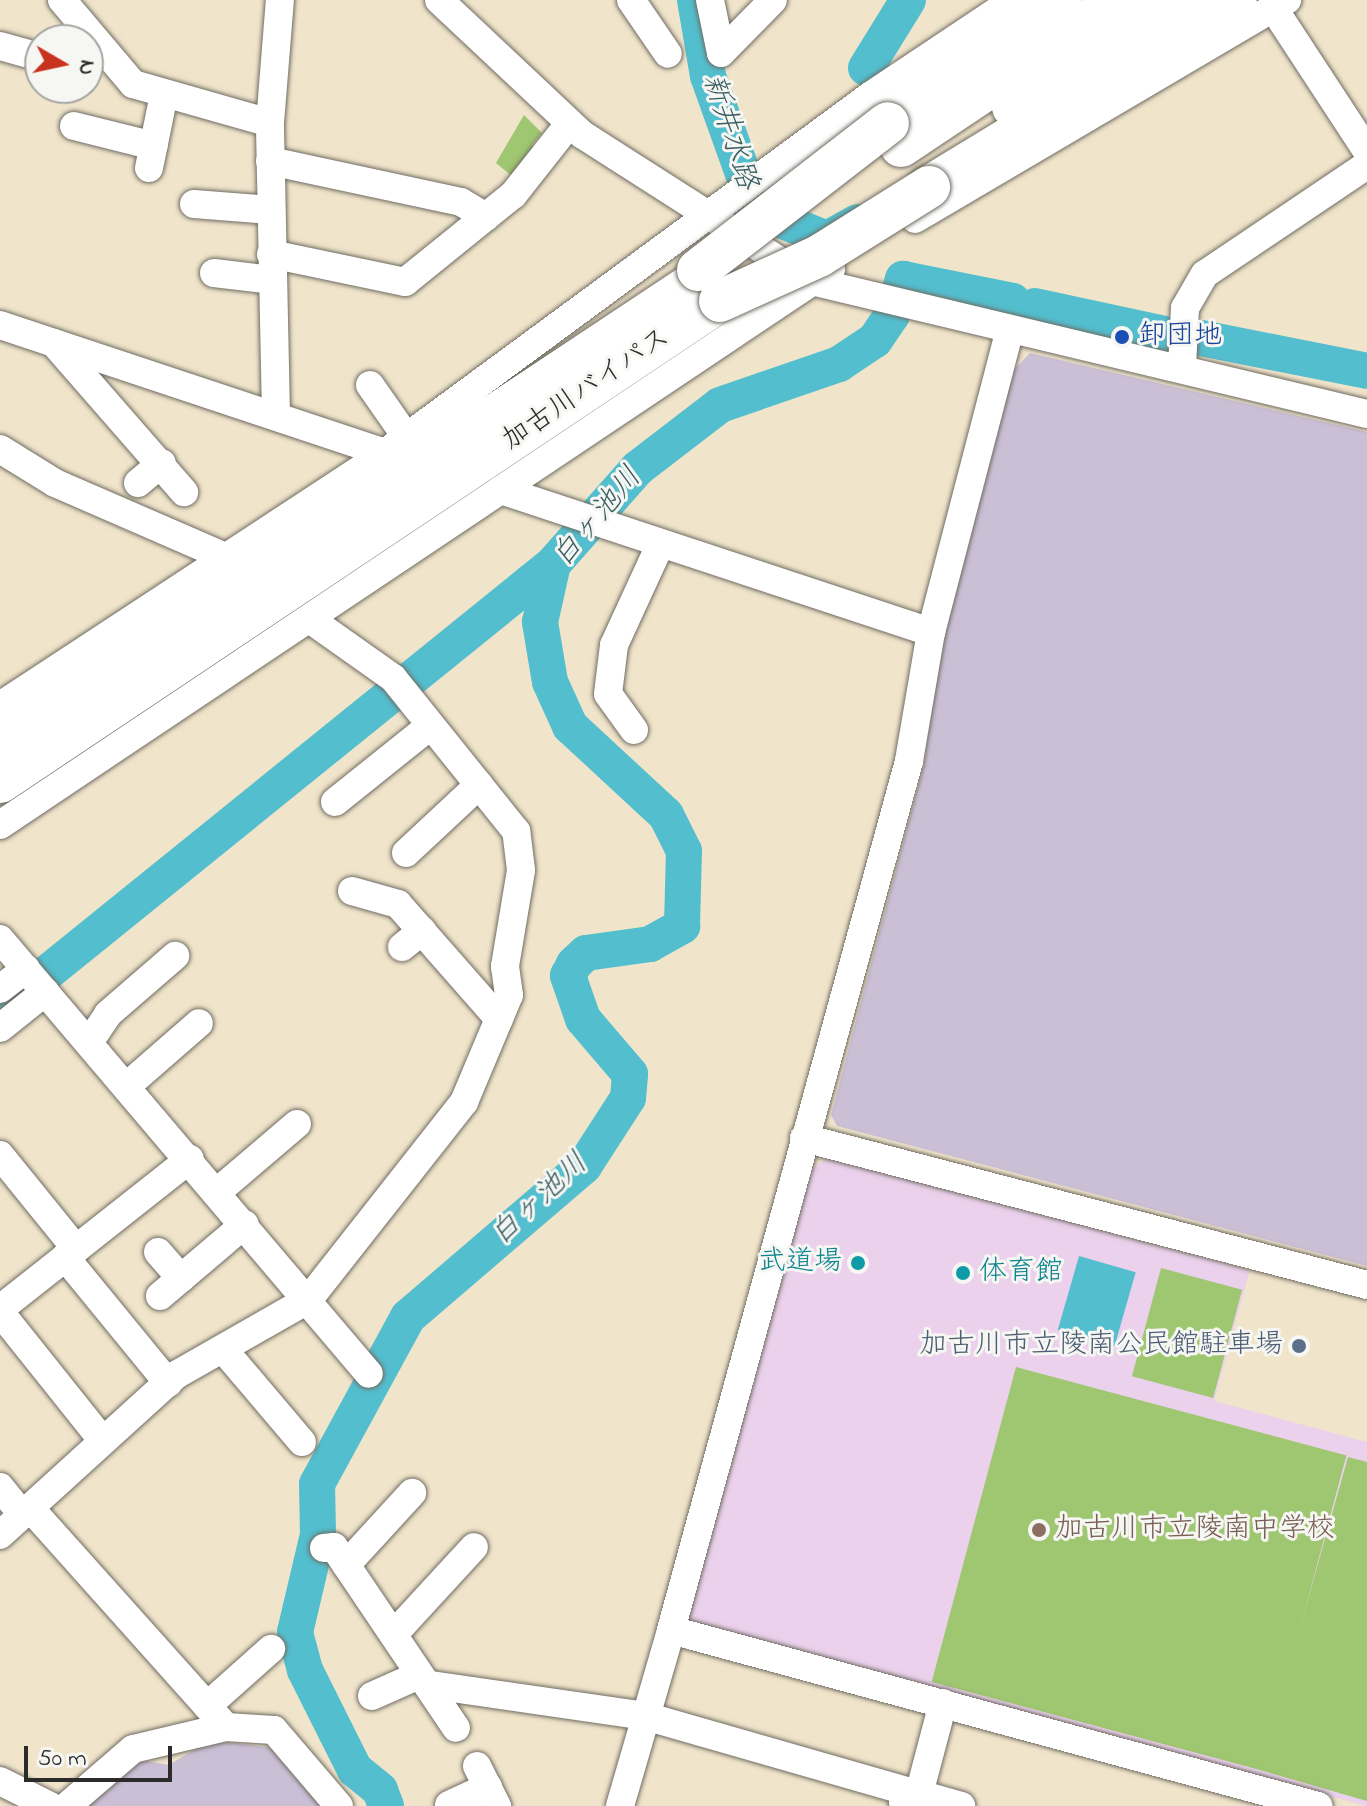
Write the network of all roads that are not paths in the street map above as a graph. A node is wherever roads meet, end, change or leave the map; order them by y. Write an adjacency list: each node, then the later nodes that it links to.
1 (62, 0): 17 (street)
2 (280, 0): 19 (street)
3 (439, 0): 20 (street)
4 (710, 0): 5 (street)
5 (773, 0)
6 (1014, 0): 12 (street)
7 (1060, 0): 23 (highway)
8 (1120, 0): 23 (highway, 加古川バイパス)
9 (1176, 0): 23 (highway, 加古川バイパス)
10 (640, 3): 15 (street)
11 (1266, 3): 22 (street); 23 (highway); 32 (street)
12 (977, 13): 29 (street)
13 (0, 46): 14 (street)
14 (24, 53)
15 (668, 54)
16 (104, 72): 17 (street)
17 (116, 73): 18 (street)
18 (164, 94): 19 (street); 21 (street)
19 (270, 123): 24 (street)
20 (569, 124): 28 (street); 29 (street)
21 (74, 126)
22 (1367, 151)
23 (909, 157): 33 (highway, 加古川バイパス, bridge); 33 (highway, bridge)
24 (270, 161): 27 (street); 28 (street)
25 (1367, 165): 37 (street)
26 (194, 204): 27 (street)
27 (271, 210): 30 (street)
28 (486, 217): 30 (street)
29 (708, 219): 32 (street); 41 (street)
30 (272, 267): 31 (street); 40 (street)
31 (214, 273)
32 (811, 281): 35 (street); 45 (street)
33 (707, 283): 54 (highway, 加古川バイパス); 55 (highway, 加古川バイパス)
34 (0, 325): 36 (street)
35 (1010, 329): 37 (street); 50 (street)
36 (54, 343): 40 (street); 43 (street)
37 (1182, 367): 39 (street)
38 (370, 385): 41 (street)
39 (1365, 409)
40 (276, 415): 41 (street)
41 (396, 445): 51 (street)
42 (0, 449): 48 (street)
43 (162, 463): 44 (street); 46 (street)
44 (138, 483)
45 (501, 490): 47 (street); 49 (street)
46 (184, 492)
47 (661, 543): 50 (street); 53 (street)
48 (216, 553)
49 (311, 620): 52 (street); 58 (street)
50 (931, 632): 72 (street)
51 (0, 706)
52 (430, 726): 56 (street); 57 (street)
53 (634, 730)
54 (0, 744)
55 (0, 782)
56 (479, 785): 59 (street); 66 (street)
57 (350, 799)
58 (0, 825)
59 (406, 853)
60 (352, 891): 66 (street)
61 (0, 939): 62 (street)
62 (26, 969): 64 (street); 65 (street)
63 (167, 971): 69 (street)
64 (0, 989)
65 (45, 992): 68 (street); 69 (street)
66 (499, 1019): 80 (street)
67 (199, 1023): 70 (street)
68 (0, 1028)
69 (90, 1041): 70 (street)
70 (128, 1085): 74 (street)
71 (297, 1124): 75 (street)
72 (804, 1138): 79 (street); 92 (street)
73 (0, 1155): 78 (street)
74 (190, 1159): 75 (street); 78 (street)
75 (217, 1192): 76 (street)
76 (245, 1224): 77 (street); 80 (street)
77 (158, 1252)
78 (70, 1253): 81 (street); 84 (street)
79 (1367, 1285)
80 (309, 1299): 82 (street); 83 (street)
81 (0, 1310): 85 (street)
82 (223, 1349): 84 (street); 86 (street)
83 (369, 1374)
84 (168, 1383): 85 (street)
85 (102, 1440): 89 (street)
86 (302, 1442)
87 (0, 1487): 89 (street)
88 (412, 1493): 93 (street)
89 (27, 1512): 90 (street); 98 (street)
90 (0, 1535)
91 (468, 1564): 93 (street)
92 (671, 1630): 97 (street); 99 (street)
93 (394, 1634): 95 (street)
94 (271, 1649): 98 (street)
95 (425, 1680): 96 (street); 99 (street); 100 (street)
96 (372, 1696)
97 (943, 1703): 103 (street); 104 (street)
98 (216, 1716): 108 (street); 109 (street)
99 (645, 1716): 104 (street); 105 (street)
100 (456, 1728)
101 (0, 1781): 107 (street)
102 (487, 1786): 106 (street)
103 (1232, 1795): 111 (street)
104 (909, 1797): 110 (street)
105 (629, 1804)
106 (449, 1805)
107 (50, 1806)
108 (67, 1806)
109 (339, 1806)
110 (961, 1806)
111 (1318, 1806)

